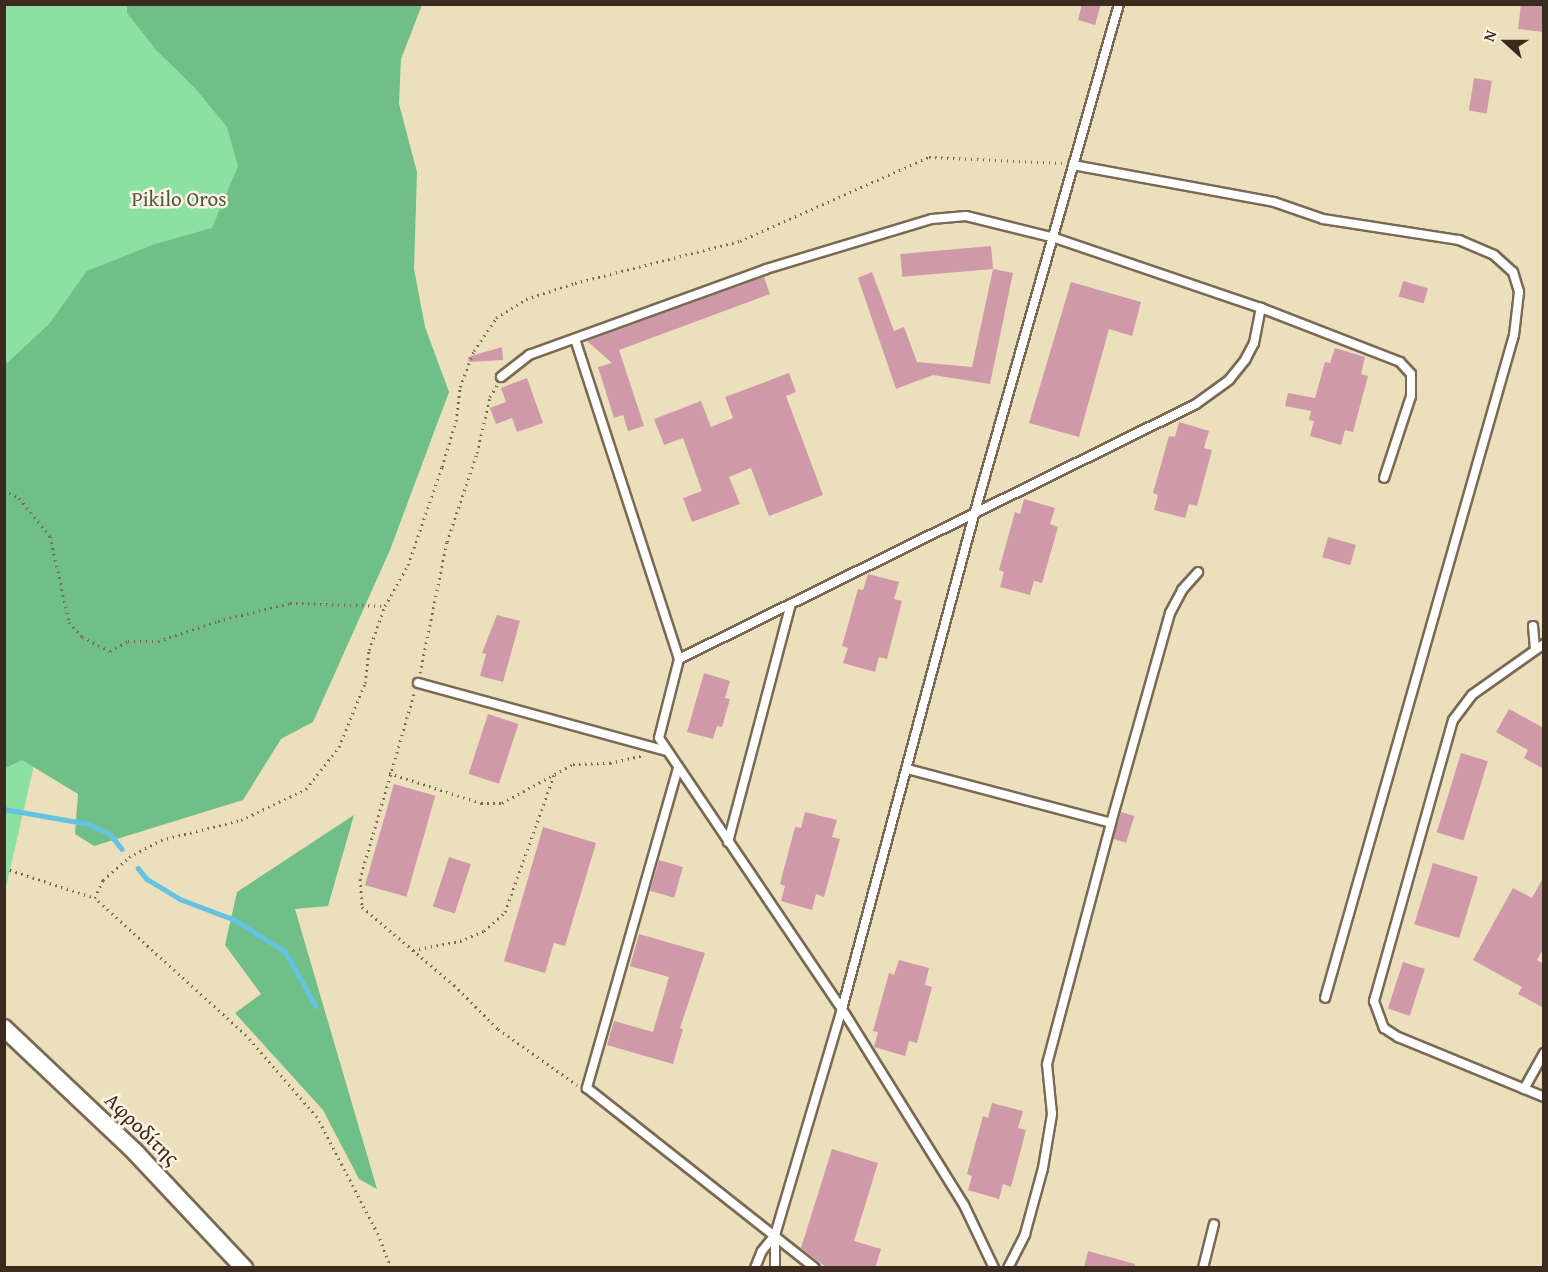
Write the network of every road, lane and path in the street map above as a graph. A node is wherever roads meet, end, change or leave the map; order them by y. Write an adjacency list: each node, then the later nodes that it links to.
1 (1119, 4): 2 (lane)
2 (1073, 165): 3 (lane); 28 (lane)
3 (1054, 238): 4 (lane); 5 (lane); 9 (lane)
4 (1261, 308): 7 (lane); 9 (lane)
5 (575, 339): 6 (lane); 15 (lane)
6 (501, 377): 16 (path)
7 (1384, 478)
8 (4, 490): 26 (path)
9 (974, 515): 11 (lane); 20 (lane)
10 (1198, 572): 23 (lane)
11 (791, 604): 15 (lane); 24 (lane)
12 (1533, 626): 14 (lane)
13 (1544, 644): 14 (lane)
14 (1535, 649): 33 (lane)
15 (679, 659): 18 (lane)
16 (418, 682): 17 (lane); 22 (path)
17 (652, 748): 18 (lane); 21 (path)
18 (667, 751): 19 (lane)
19 (678, 768): 24 (lane); 32 (lane)
20 (907, 769): 23 (lane); 29 (lane)
21 (555, 772): 22 (path); 27 (path)
22 (388, 773): 27 (path)
23 (1111, 823): 43 (lane)
24 (728, 842): 29 (lane)
25 (4, 868): 26 (path)
26 (95, 898): 38 (path)
27 (413, 950): 32 (path)
28 (1325, 998)
29 (842, 1009): 36 (lane); 42 (lane)
30 (4, 1028): 37 (street, Αφροδίτης)
31 (1544, 1053): 33 (lane)
32 (587, 1088): 36 (lane)
33 (1524, 1089): 34 (lane)
34 (1544, 1097)
35 (1214, 1224): 44 (lane)
36 (775, 1236): 39 (lane); 40 (lane); 41 (lane)
37 (244, 1268)
38 (390, 1268)
39 (755, 1268)
40 (775, 1268)
41 (815, 1268)
42 (994, 1268)
43 (1008, 1268)
44 (1203, 1268)

